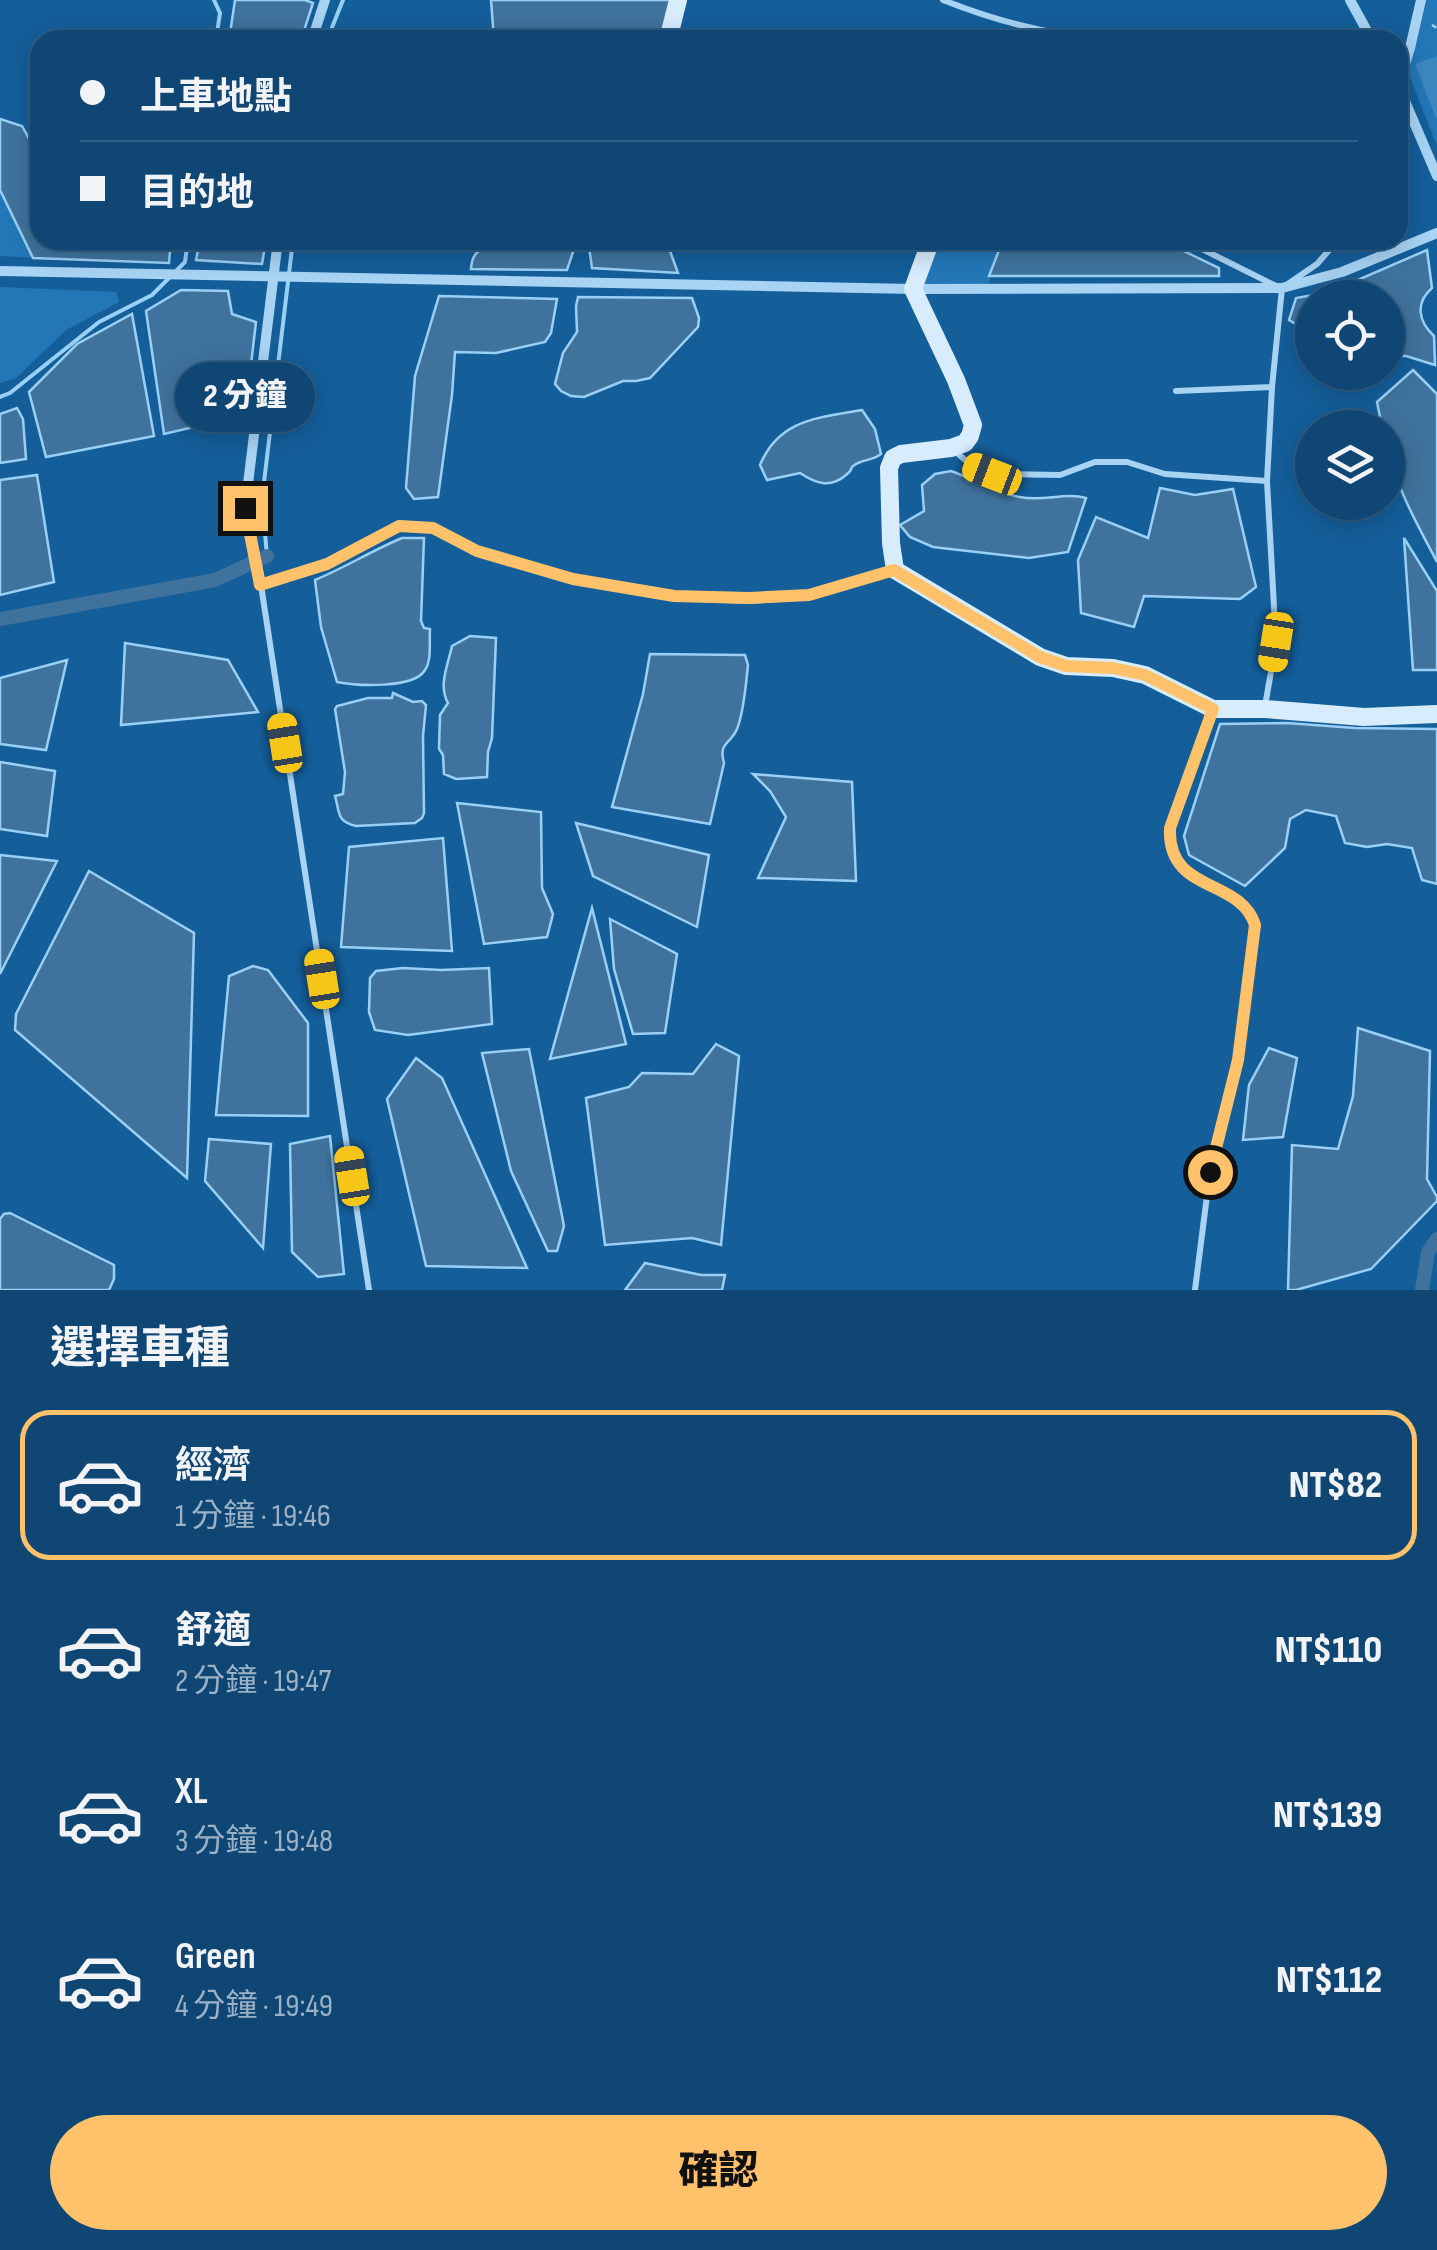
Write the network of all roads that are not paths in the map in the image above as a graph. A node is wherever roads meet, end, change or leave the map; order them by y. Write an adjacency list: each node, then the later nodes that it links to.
1 (325, 0): 6 (street)
2 (678, 0): 7 (street)
3 (944, 0): 8 (lane)
4 (1350, 0): 9 (street)
5 (1420, 0): 10 (street)
6 (315, 30)
7 (670, 30)
8 (1046, 30)
9 (1366, 30)
10 (1408, 54)
11 (1408, 109): 12 (street)
12 (1437, 176)
13 (1437, 233): 14 (street)
14 (1408, 245)
15 (277, 250): 21 (street)
16 (927, 250): 23 (street)
17 (1204, 250): 22 (lane)
18 (1330, 250): 22 (lane)
19 (1396, 250): 22 (street)
20 (0, 271): 21 (street)
21 (274, 278): 23 (street); 29 (street)
22 (1282, 288): 23 (street); 24 (lane)
23 (914, 289): 26 (street)
24 (1272, 386): 25 (lane); 27 (lane)
25 (1176, 391)
26 (951, 448): 27 (lane); 28 (street)
27 (1268, 481): 31 (lane)
28 (894, 570): 29 (street); 30 (street)
29 (260, 585): 33 (lane)
30 (1213, 709): 31 (street); 34 (lane)
31 (1265, 709): 32 (street)
32 (1437, 714)
33 (369, 1290)
34 (1196, 1290)

